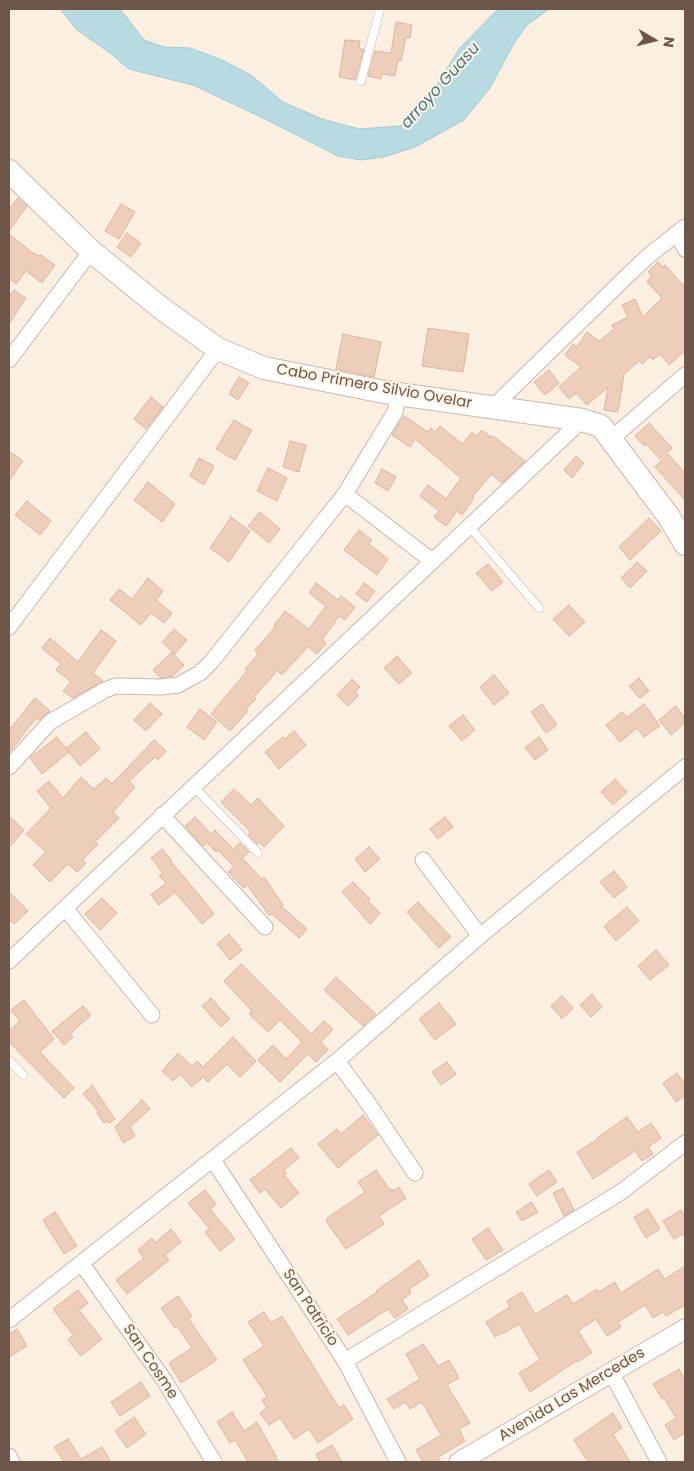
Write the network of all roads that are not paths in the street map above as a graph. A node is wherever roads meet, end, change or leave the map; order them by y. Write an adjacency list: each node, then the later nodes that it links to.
1 (380, 9): 2 (lane)
2 (361, 81)
3 (9, 171): 6 (main road, Cabo Primero Silvio Ovelar)
4 (681, 230): 5 (street); 11 (street)
5 (685, 249)
6 (90, 251): 7 (main road, Cabo Primero Silvio Ovelar); 8 (street)
7 (218, 349): 10 (main road, Cabo Primero Silvio Ovelar); 19 (street)
8 (9, 360)
9 (685, 375): 13 (street)
10 (399, 394): 11 (main road, Cabo Primero Silvio Ovelar); 14 (street)
11 (493, 407): 12 (main road, Cabo Primero Silvio Ovelar)
12 (582, 420): 13 (main road, Cabo Primero Silvio Ovelar); 15 (street)
13 (611, 439): 16 (main road, Cabo Primero Silvio Ovelar)
14 (345, 494): 17 (street); 20 (street)
15 (468, 526): 17 (street); 18 (lane)
16 (685, 544)
17 (432, 561): 22 (street)
18 (539, 608)
19 (9, 627)
20 (9, 767)
21 (685, 767): 28 (street)
22 (193, 786): 23 (street); 24 (lane)
23 (162, 815): 26 (street); 27 (street)
24 (258, 853)
25 (423, 860): 28 (street)
26 (65, 908): 29 (street); 30 (street)
27 (265, 927)
28 (480, 936): 32 (street)
29 (9, 961)
30 (152, 1015)
31 (9, 1060): 33 (lane)
32 (337, 1061): 35 (street); 36 (street)
33 (23, 1075)
34 (685, 1143): 40 (street)
35 (213, 1160): 37 (street); 40 (street, San Patricio)
36 (415, 1173)
37 (82, 1264): 38 (street); 44 (street, San Cosme)
38 (9, 1320)
39 (685, 1328): 41 (street, Avenida Las Mercedes)
40 (345, 1361): 45 (street, San Patricio)
41 (612, 1372): 46 (street, Avenida Las Mercedes); 47 (street)
42 (9, 1456): 43 (street)
43 (12, 1462)
44 (214, 1462)
45 (398, 1462)
46 (459, 1462)
47 (660, 1462)

